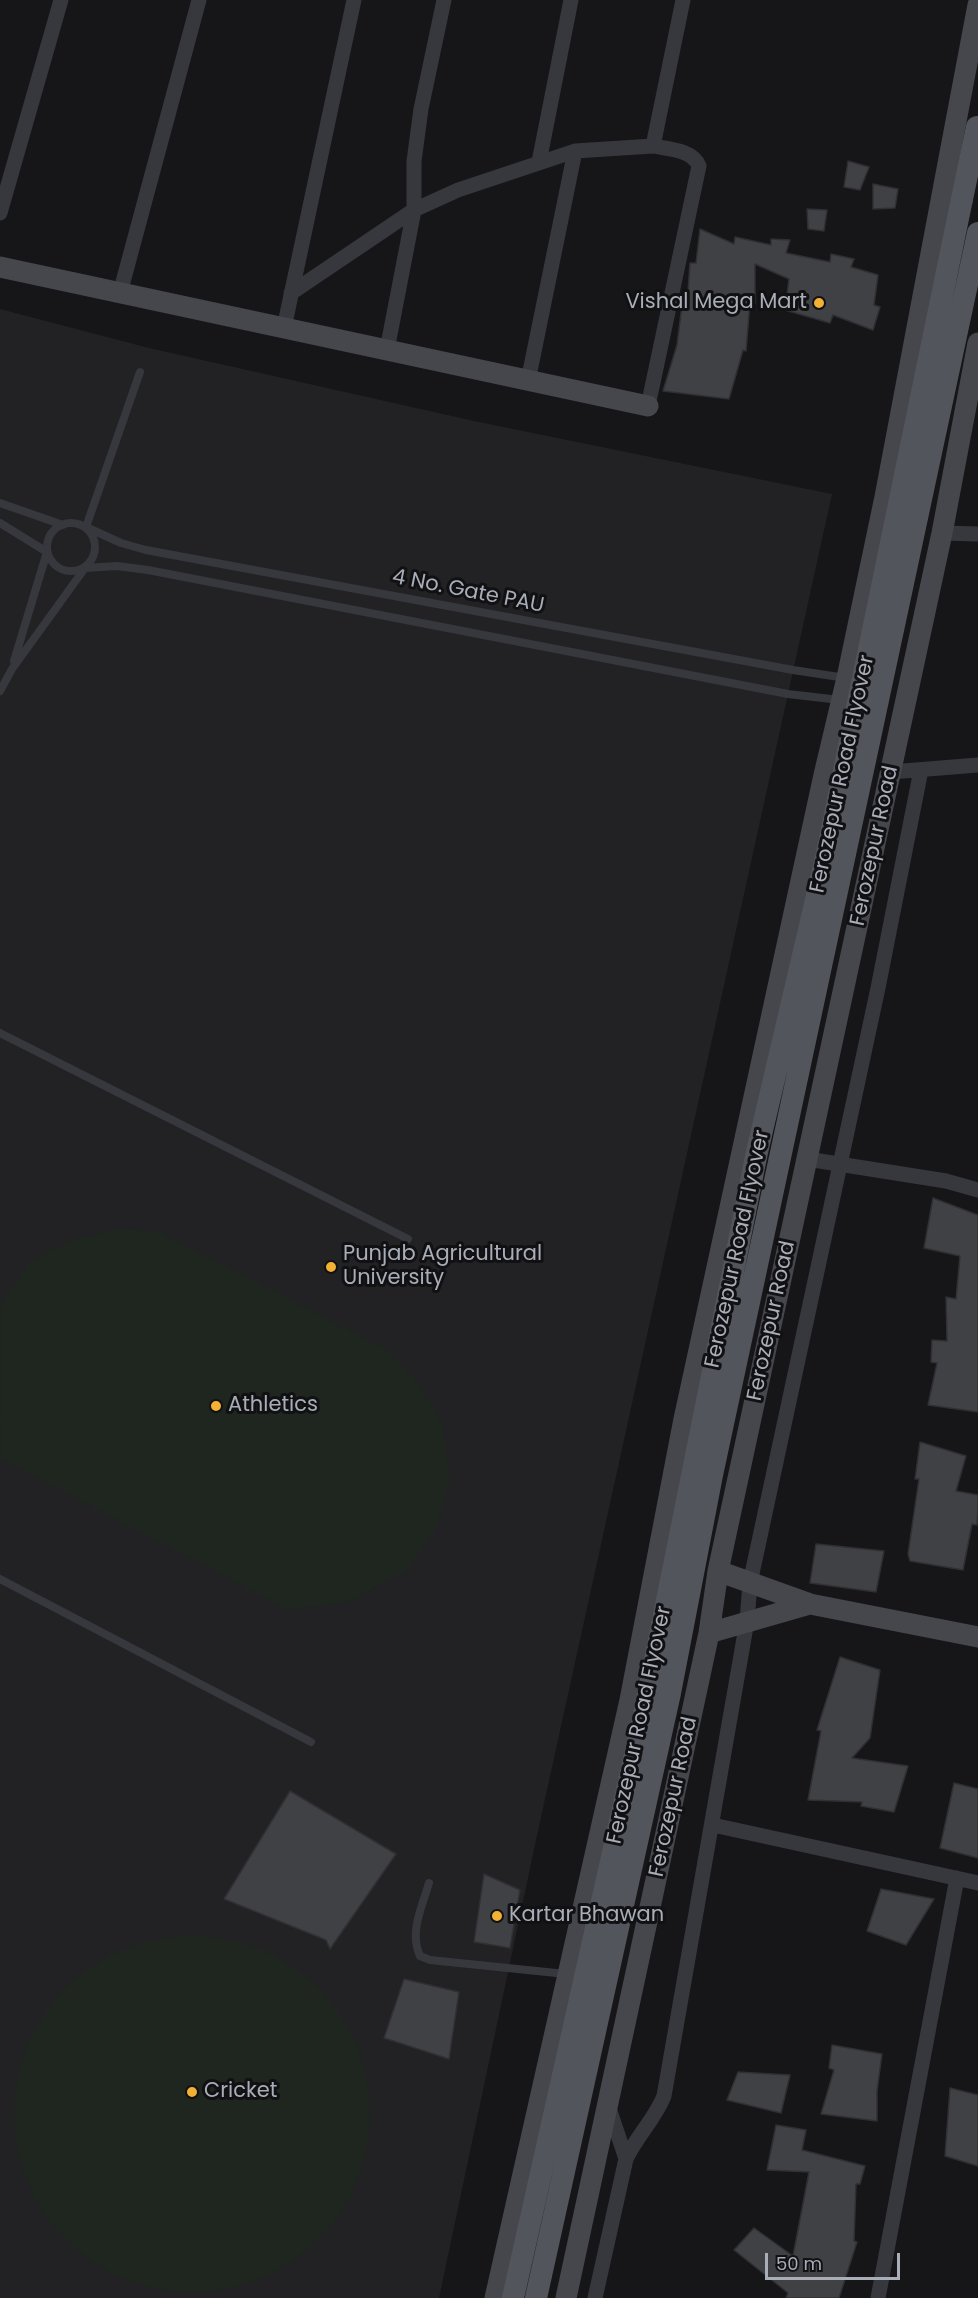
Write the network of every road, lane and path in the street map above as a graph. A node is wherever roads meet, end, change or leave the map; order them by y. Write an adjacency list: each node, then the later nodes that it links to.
1 (61, 0): 16 (street)
2 (199, 0): 19 (street)
3 (354, 0): 20 (street)
4 (444, 0): 15 (street)
5 (571, 0): 12 (street)
6 (683, 0): 10 (street)
7 (978, 5): 9 (main road)
8 (978, 132): 9 (main road); 14 (main road, bridge)
9 (952, 144): 13 (main road)
10 (654, 146): 11 (street); 26 (street)
11 (575, 151): 12 (street); 25 (street)
12 (539, 162): 15 (street)
13 (946, 178): 14 (main road); 36 (main road)
14 (970, 191): 63 (main road, Ferozepur Road Flyover)
15 (414, 210): 20 (street); 23 (street)
16 (0, 213)
17 (978, 233): 64 (main road, Ferozepur Road Flyover)
18 (0, 267): 19 (main road)
19 (120, 293): 21 (main road)
20 (291, 293): 21 (street)
21 (284, 328): 23 (main road)
22 (978, 344): 31 (main road, Ferozepur Road)
23 (387, 350): 25 (main road)
24 (140, 372): 30 (lane)
25 (528, 381): 26 (main road)
26 (648, 406)
27 (0, 503): 29 (lane)
28 (0, 523): 33 (lane)
29 (63, 525): 30 (lane); 33 (lane)
30 (86, 527): 34 (lane); 36 (lane, 4 No. Gate PAU)
31 (942, 533): 32 (street); 41 (main road, Ferozepur Road)
32 (978, 534)
33 (47, 552): 34 (lane); 35 (lane)
34 (85, 568): 35 (lane); 38 (lane, 4 No. Gate PAU)
35 (12, 669): 37 (lane)
36 (847, 678): 38 (main road)
37 (0, 691)
38 (842, 700): 59 (main road)
39 (978, 765): 40 (street)
40 (921, 770): 41 (street); 44 (street)
41 (891, 772): 43 (main road, Ferozepur Road)
42 (0, 1033): 46 (lane)
43 (807, 1159): 44 (street); 47 (main road, Ferozepur Road)
44 (840, 1165): 45 (street); 49 (street)
45 (978, 1190)
46 (408, 1239)
47 (718, 1571): 49 (main road); 52 (main road, Ferozepur Road)
48 (0, 1579): 54 (lane)
49 (750, 1582): 50 (main road); 51 (street)
50 (810, 1604): 51 (main road); 53 (main road)
51 (747, 1621): 52 (main road); 55 (street)
52 (709, 1633): 60 (main road, Ferozepur Road)
53 (978, 1637)
54 (310, 1742)
55 (713, 1826): 56 (street); 61 (street)
56 (957, 1878): 58 (street); 67 (street)
57 (429, 1883): 59 (lane)
58 (978, 1883)
59 (567, 1974): 62 (main road)
60 (608, 2105): 61 (street); 65 (main road, Ferozepur Road)
61 (626, 2160): 66 (street)
62 (495, 2298)
63 (513, 2298)
64 (536, 2298)
65 (566, 2298)
66 (595, 2298)
67 (878, 2298)

